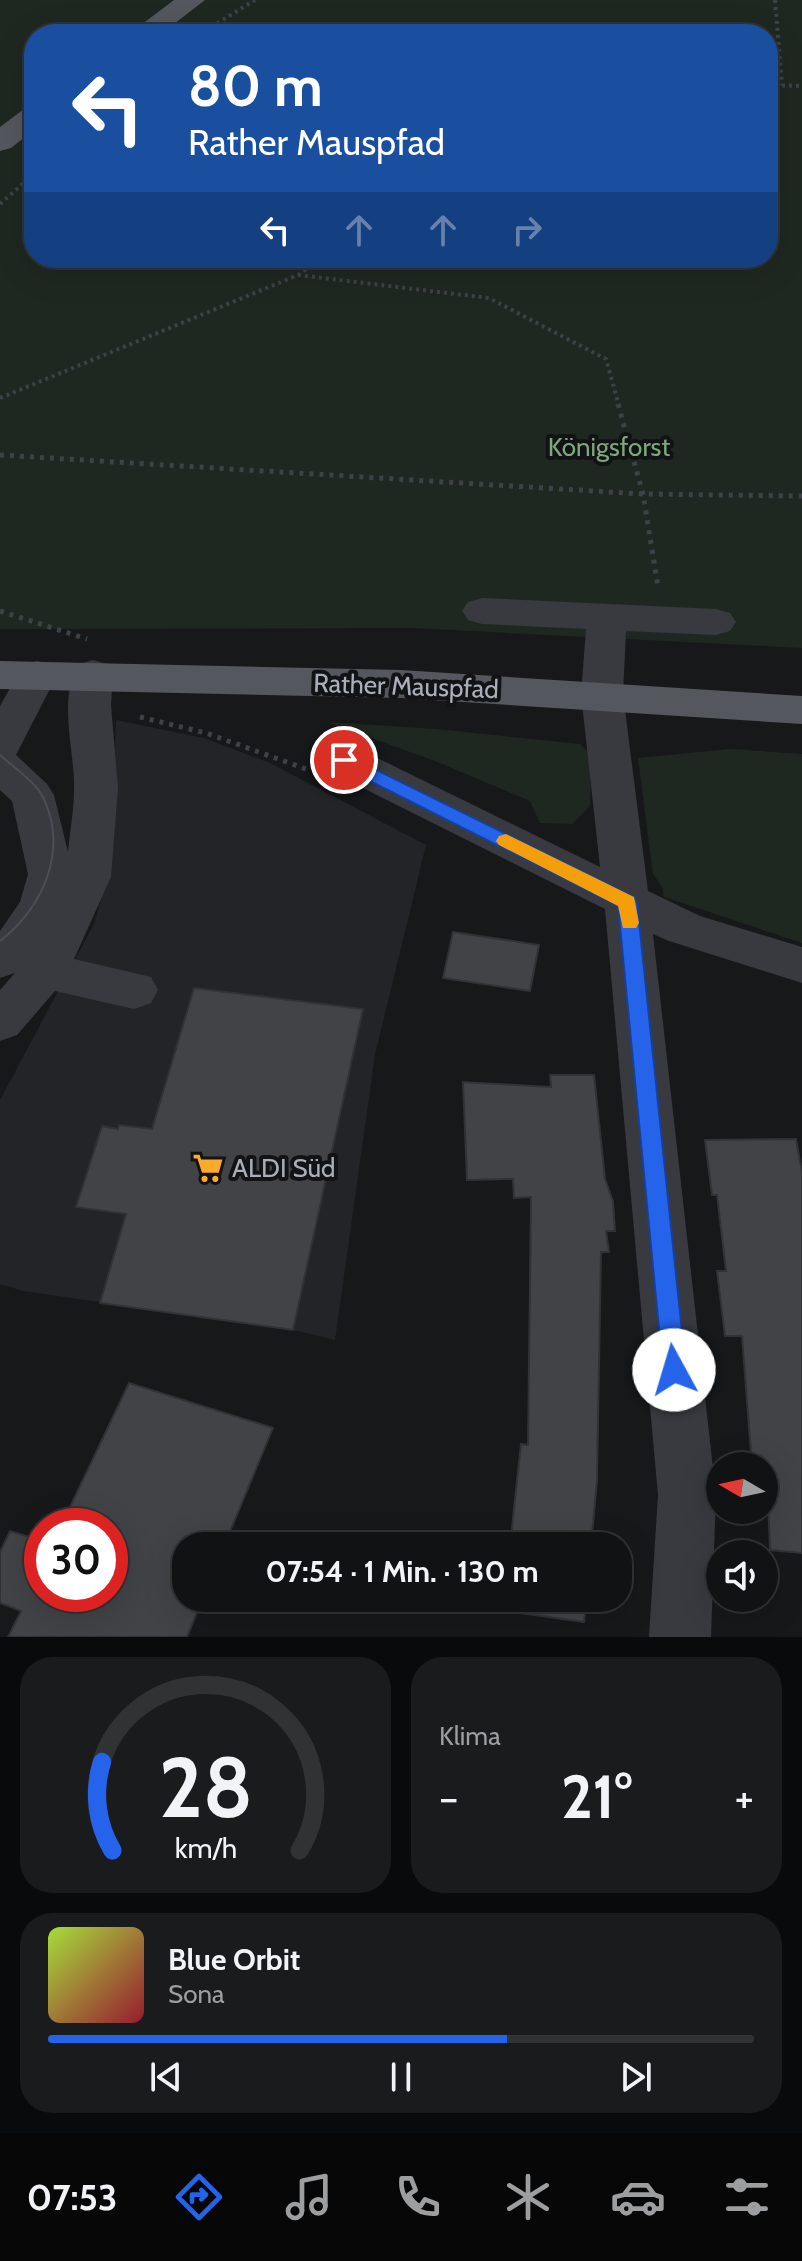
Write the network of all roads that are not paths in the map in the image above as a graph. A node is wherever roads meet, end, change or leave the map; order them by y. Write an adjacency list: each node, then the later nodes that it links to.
1 (192, 0): 2 (main road)
2 (157, 24)
3 (24, 123): 4 (main road)
4 (0, 142)
5 (482, 611): 6 (street)
6 (607, 616): 7 (street); 10 (street)
7 (716, 622)
8 (92, 673): 9 (main road, Rather Mauspfad); 10 (main road, Rather Mauspfad); 18 (street)
9 (19, 675): 12 (street)
10 (602, 694): 11 (main road, Rather Mauspfad); 15 (street)
11 (802, 710)
12 (0, 746)
13 (344, 760): 15 (street)
14 (0, 765): 16 (street)
15 (627, 902): 17 (street); 21 (street)
16 (0, 960)
17 (802, 965)
18 (45, 971): 19 (street); 20 (street)
19 (134, 990)
20 (0, 1022)
21 (680, 1637)

